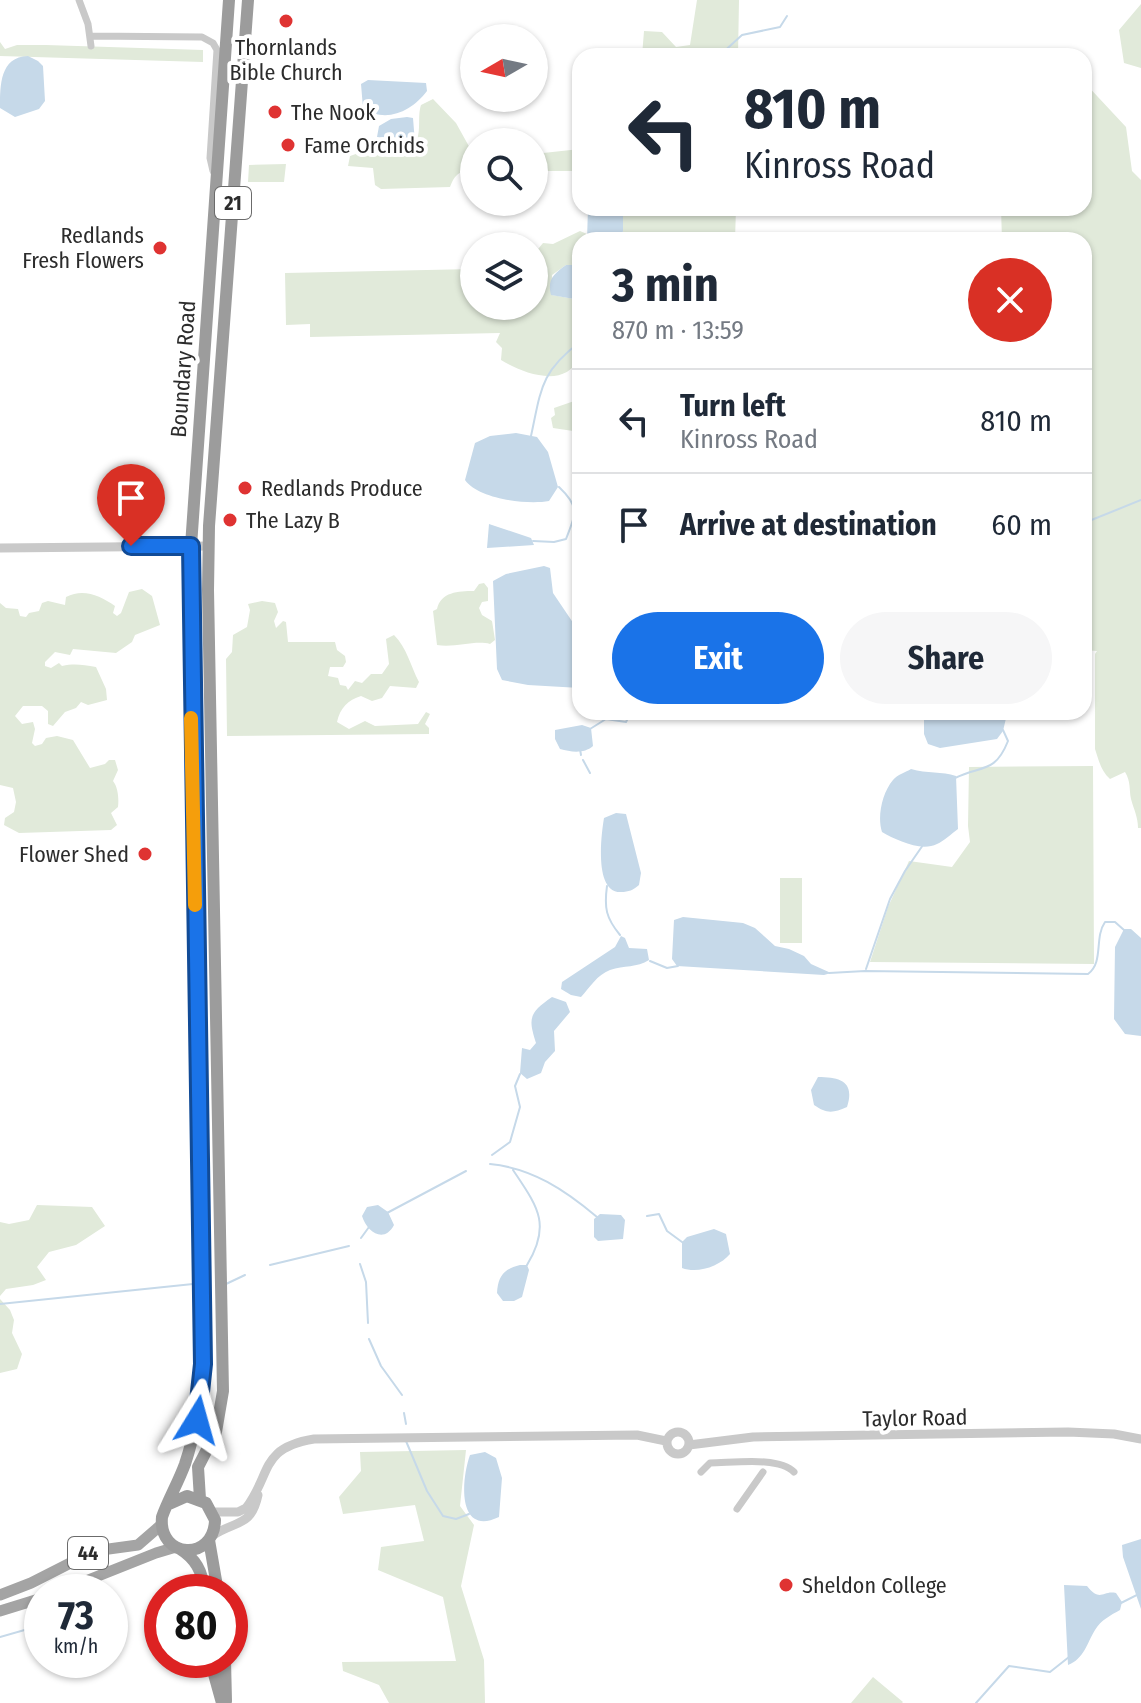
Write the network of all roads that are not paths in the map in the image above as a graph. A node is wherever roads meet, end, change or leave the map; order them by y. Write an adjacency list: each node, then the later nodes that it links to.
1 (79, 0): 4 (street)
2 (229, 0): 6 (highway, Boundary Road / 21)
3 (248, 0): 7 (highway, Boundary Road / 21)
4 (90, 36): 5 (street); 8 (street)
5 (91, 46)
6 (224, 82): 7 (highway); 8 (highway, Boundary Road / 21)
7 (242, 83): 10 (highway, Boundary Road / 21)
8 (216, 185): 9 (highway, Boundary Road / 21)
9 (191, 546): 10 (street); 11 (street); 20 (highway, Boundary Road / 21)
10 (209, 546): 19 (highway, Boundary Road / 21)
11 (0, 548)
12 (1141, 1439): 14 (street, Taylor Road)
13 (666, 1441): 14 (street); 14 (street); 15 (street)
14 (689, 1445)
15 (269, 1461): 22 (street); 24 (street)
16 (701, 1472): 18 (street)
17 (763, 1472): 21 (street)
18 (794, 1472)
19 (200, 1499): 20 (highway); 22 (highway)
20 (169, 1504): 23 (highway, 21)
21 (737, 1509)
22 (213, 1512): 24 (highway)
23 (161, 1525): 25 (highway); 29 (main road, 44)
24 (210, 1538): 25 (highway); 28 (highway)
25 (178, 1548): 26 (main road, 44); 27 (highway)
26 (103, 1574)
27 (200, 1574)
28 (215, 1574)
29 (0, 1595)
30 (24, 1604): 31 (main road)
31 (0, 1611)
32 (216, 1678): 34 (highway)
33 (225, 1678): 34 (highway)
34 (224, 1703)

